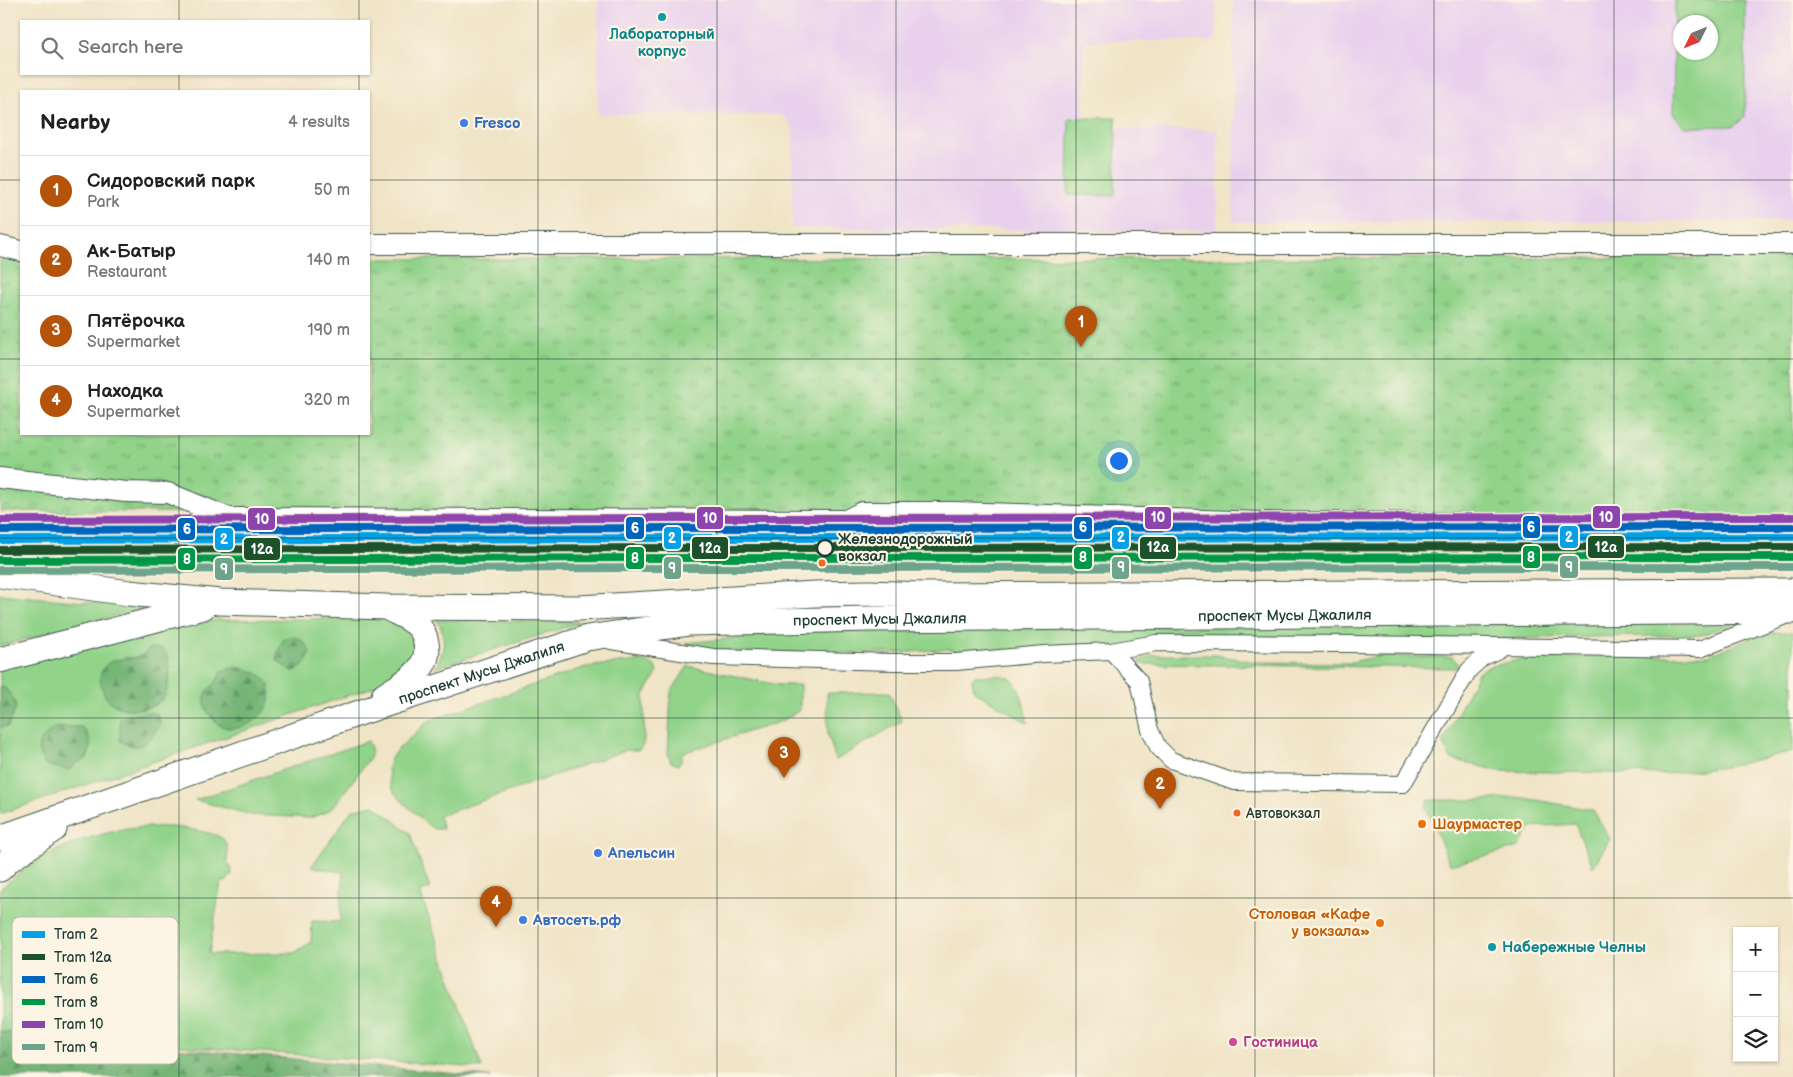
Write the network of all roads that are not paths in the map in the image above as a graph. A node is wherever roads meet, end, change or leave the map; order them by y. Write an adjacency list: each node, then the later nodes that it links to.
1 (370, 244): 2 (street)
2 (1793, 244)
3 (0, 246): 4 (street)
4 (20, 251)
5 (0, 478): 6 (street)
6 (1793, 524)
7 (0, 575): 9 (main road, проспект Мусы Джалиля)
8 (1793, 591): 10 (main road, проспект Мусы Джалиля)
9 (220, 602): 10 (main road, проспект Мусы Джалиля); 15 (main road)
10 (386, 607): 16 (main road)
11 (1793, 612): 12 (main road, проспект Мусы Джалиля); 13 (street)
12 (587, 638): 14 (street); 16 (main road, проспект Мусы Джалиля)
13 (1502, 647): 14 (street); 14 (street)
14 (1111, 651)
15 (0, 660)
16 (362, 712): 17 (main road, проспект Мусы Джалиля)
17 (77, 812): 18 (main road, проспект Мусы Джалиля); 19 (main road)
18 (0, 838)
19 (0, 869)

